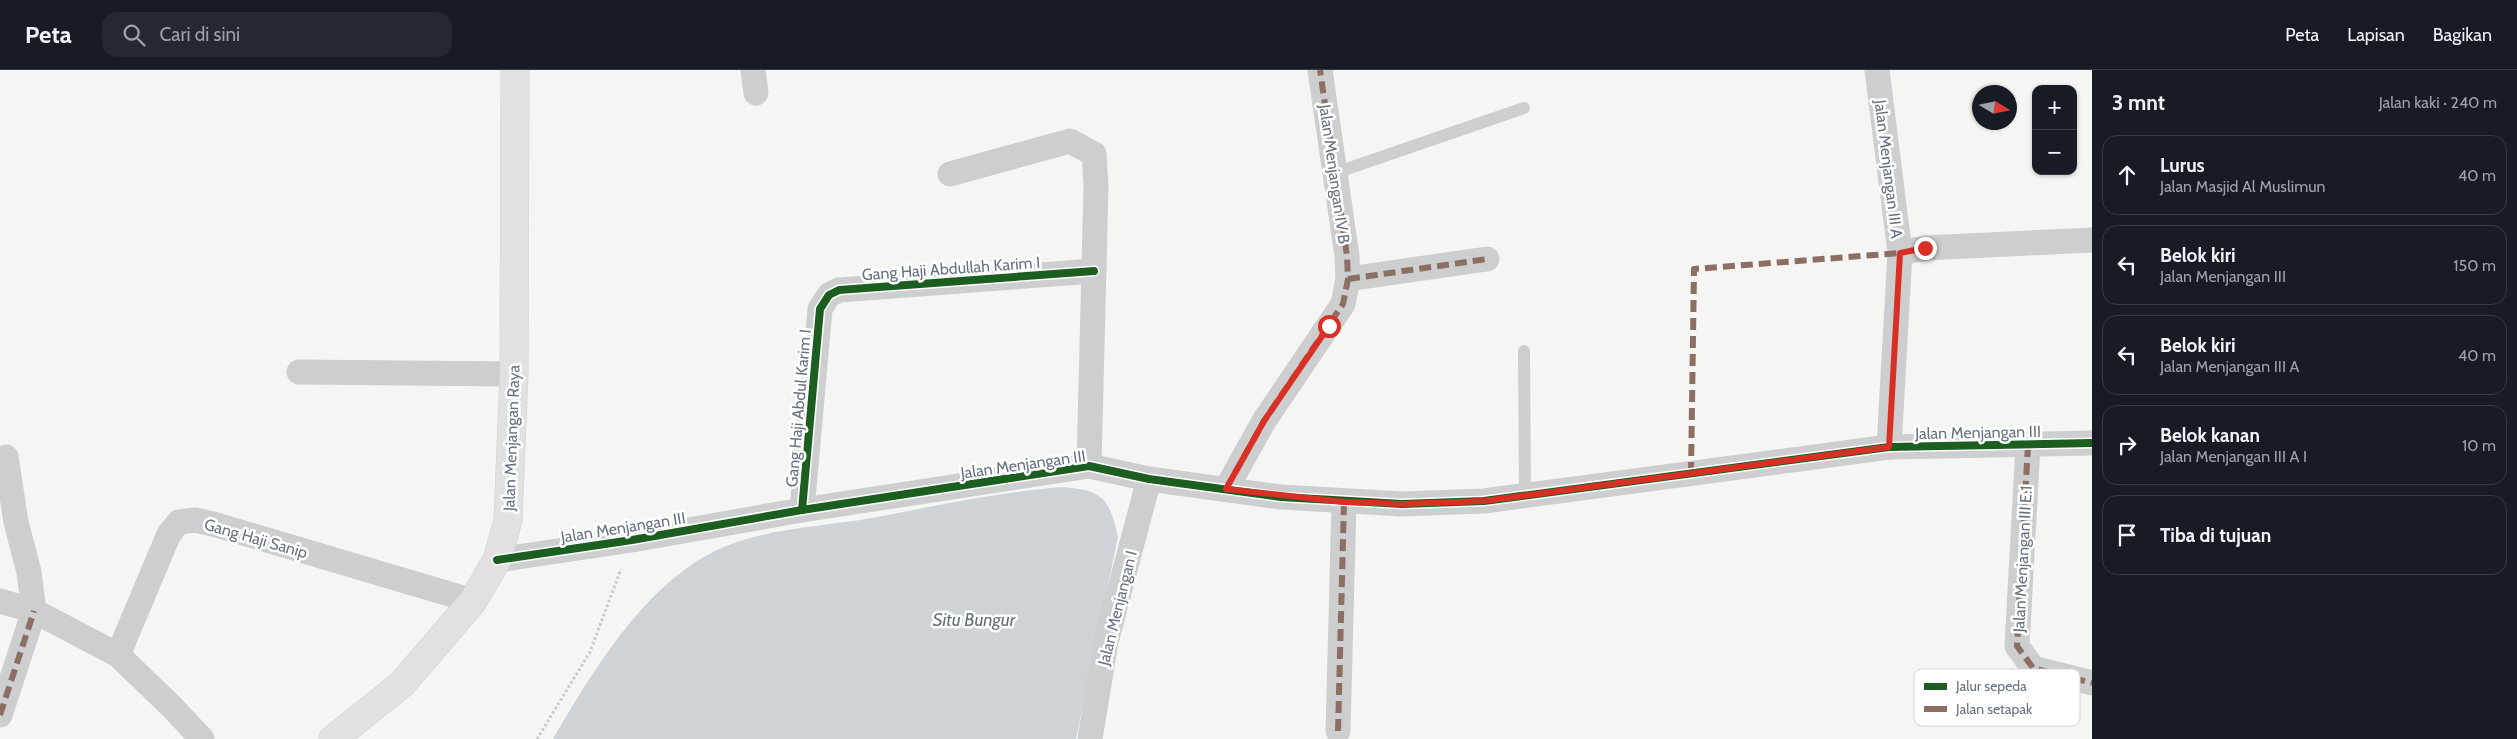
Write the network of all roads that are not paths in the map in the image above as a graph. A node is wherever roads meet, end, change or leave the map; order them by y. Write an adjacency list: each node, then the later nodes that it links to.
1 (515, 70): 15 (main road, Jalan Menjangan Raya)
2 (1320, 70): 5 (street, Jalan Menjangan IV B)
3 (1877, 70): 8 (street, Jalan Menjangan III A)
4 (1524, 108): 5 (lane)
5 (1335, 173): 11 (street, Jalan Menjangan IV B)
6 (950, 174): 10 (street)
7 (2092, 240): 8 (street)
8 (1900, 253): 18 (street, Jalan Menjangan III A)
9 (1487, 259): 11 (street)
10 (1094, 271): 12 (street, Gang Haji Abdullah Karim I); 20 (street)
11 (1348, 279): 22 (street, Jalan Menjangan IV B)
12 (820, 309): 25 (street, Gang Haji Abdul Karim I)
13 (1524, 351): 23 (lane)
14 (299, 372): 15 (street)
15 (514, 374): 26 (main road, Jalan Menjangan Raya)
16 (2092, 443): 17 (street, Jalan Menjangan III)
17 (2028, 445): 18 (street, Jalan Menjangan III); 31 (street, Jalan Menjangan III E.1)
18 (1889, 447): 23 (street, Jalan Menjangan III)
19 (6, 457): 29 (street)
20 (1089, 466): 21 (street, Jalan Menjangan III); 25 (street, Jalan Menjangan III)
21 (1149, 479): 22 (street, Jalan Menjangan III); 36 (street, Jalan Menjangan I)
22 (1226, 489): 24 (street, Jalan Menjangan III)
23 (1525, 494): 24 (street, Jalan Menjangan III)
24 (1344, 502): 33 (street)
25 (802, 510): 26 (street, Jalan Menjangan III)
26 (497, 560): 28 (main road, Jalan Menjangan Raya)
27 (0, 601): 29 (street)
28 (473, 601): 30 (street, Gang Haji Sanip); 35 (main road, Jalan Menjangan Raya)
29 (34, 611): 30 (street); 32 (street)
30 (118, 655): 34 (street)
31 (2037, 669)
32 (0, 715)
33 (1338, 732)
34 (202, 739)
35 (333, 739)
36 (1090, 739)

